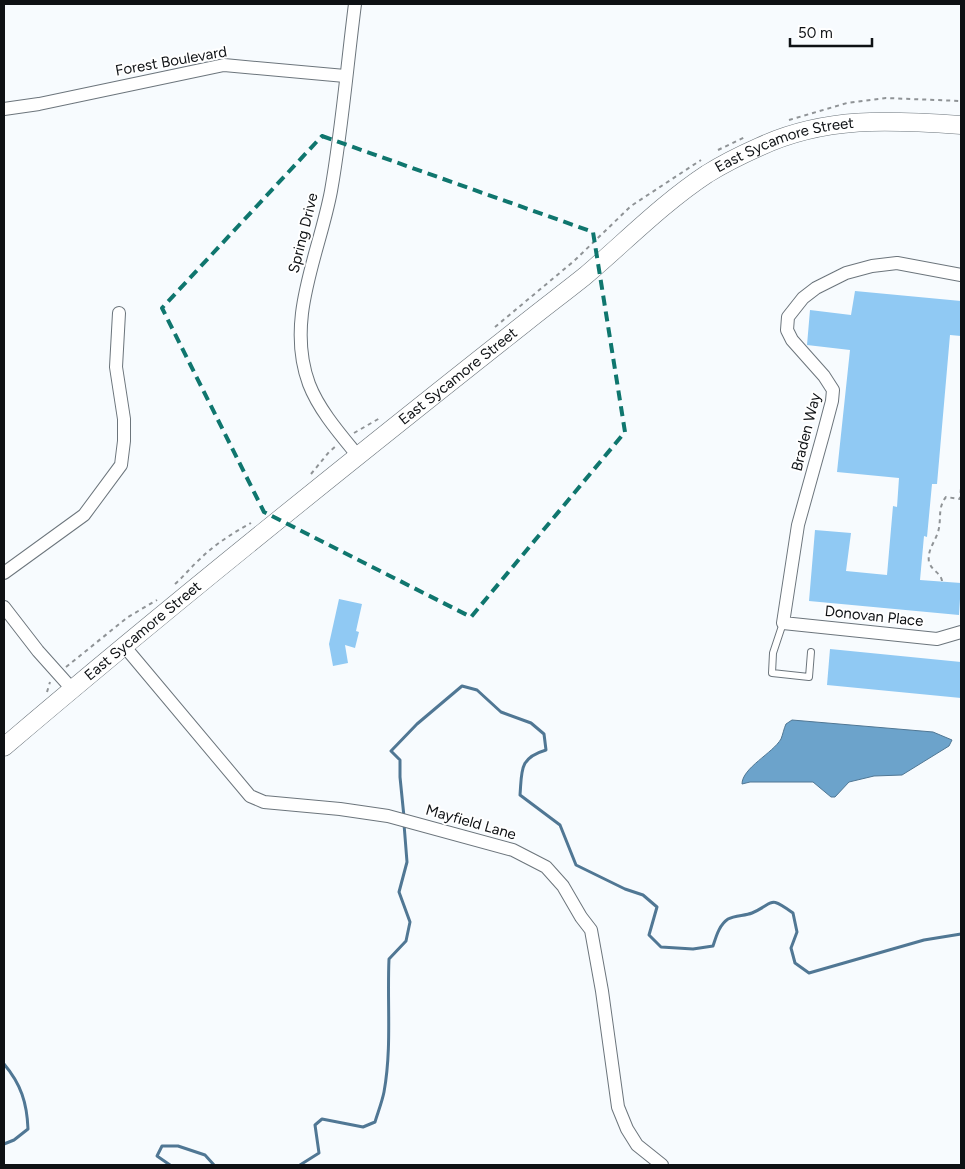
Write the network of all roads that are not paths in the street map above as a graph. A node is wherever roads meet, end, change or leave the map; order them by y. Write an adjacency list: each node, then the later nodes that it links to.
1 (355, 4): 2 (street, Spring Drive)
2 (345, 76): 3 (street, Forest Boulevard); 9 (street, Spring Drive)
3 (4, 109)
4 (961, 125): 9 (main road, East Sycamore Street)
5 (961, 269): 6 (street, Braden Way)
6 (945, 271): 7 (street, Braden Way); 12 (street, Braden Way)
7 (961, 275)
8 (119, 313): 10 (street)
9 (358, 456): 14 (main road, East Sycamore Street)
10 (4, 573)
11 (4, 607): 16 (street)
12 (783, 623): 13 (street, Donovan Place); 15 (lane)
13 (961, 632)
14 (125, 646): 16 (main road, East Sycamore Street); 18 (street, Mayfield Lane)
15 (811, 652)
16 (72, 689): 17 (main road, East Sycamore Street)
17 (4, 746)
18 (662, 1165)

